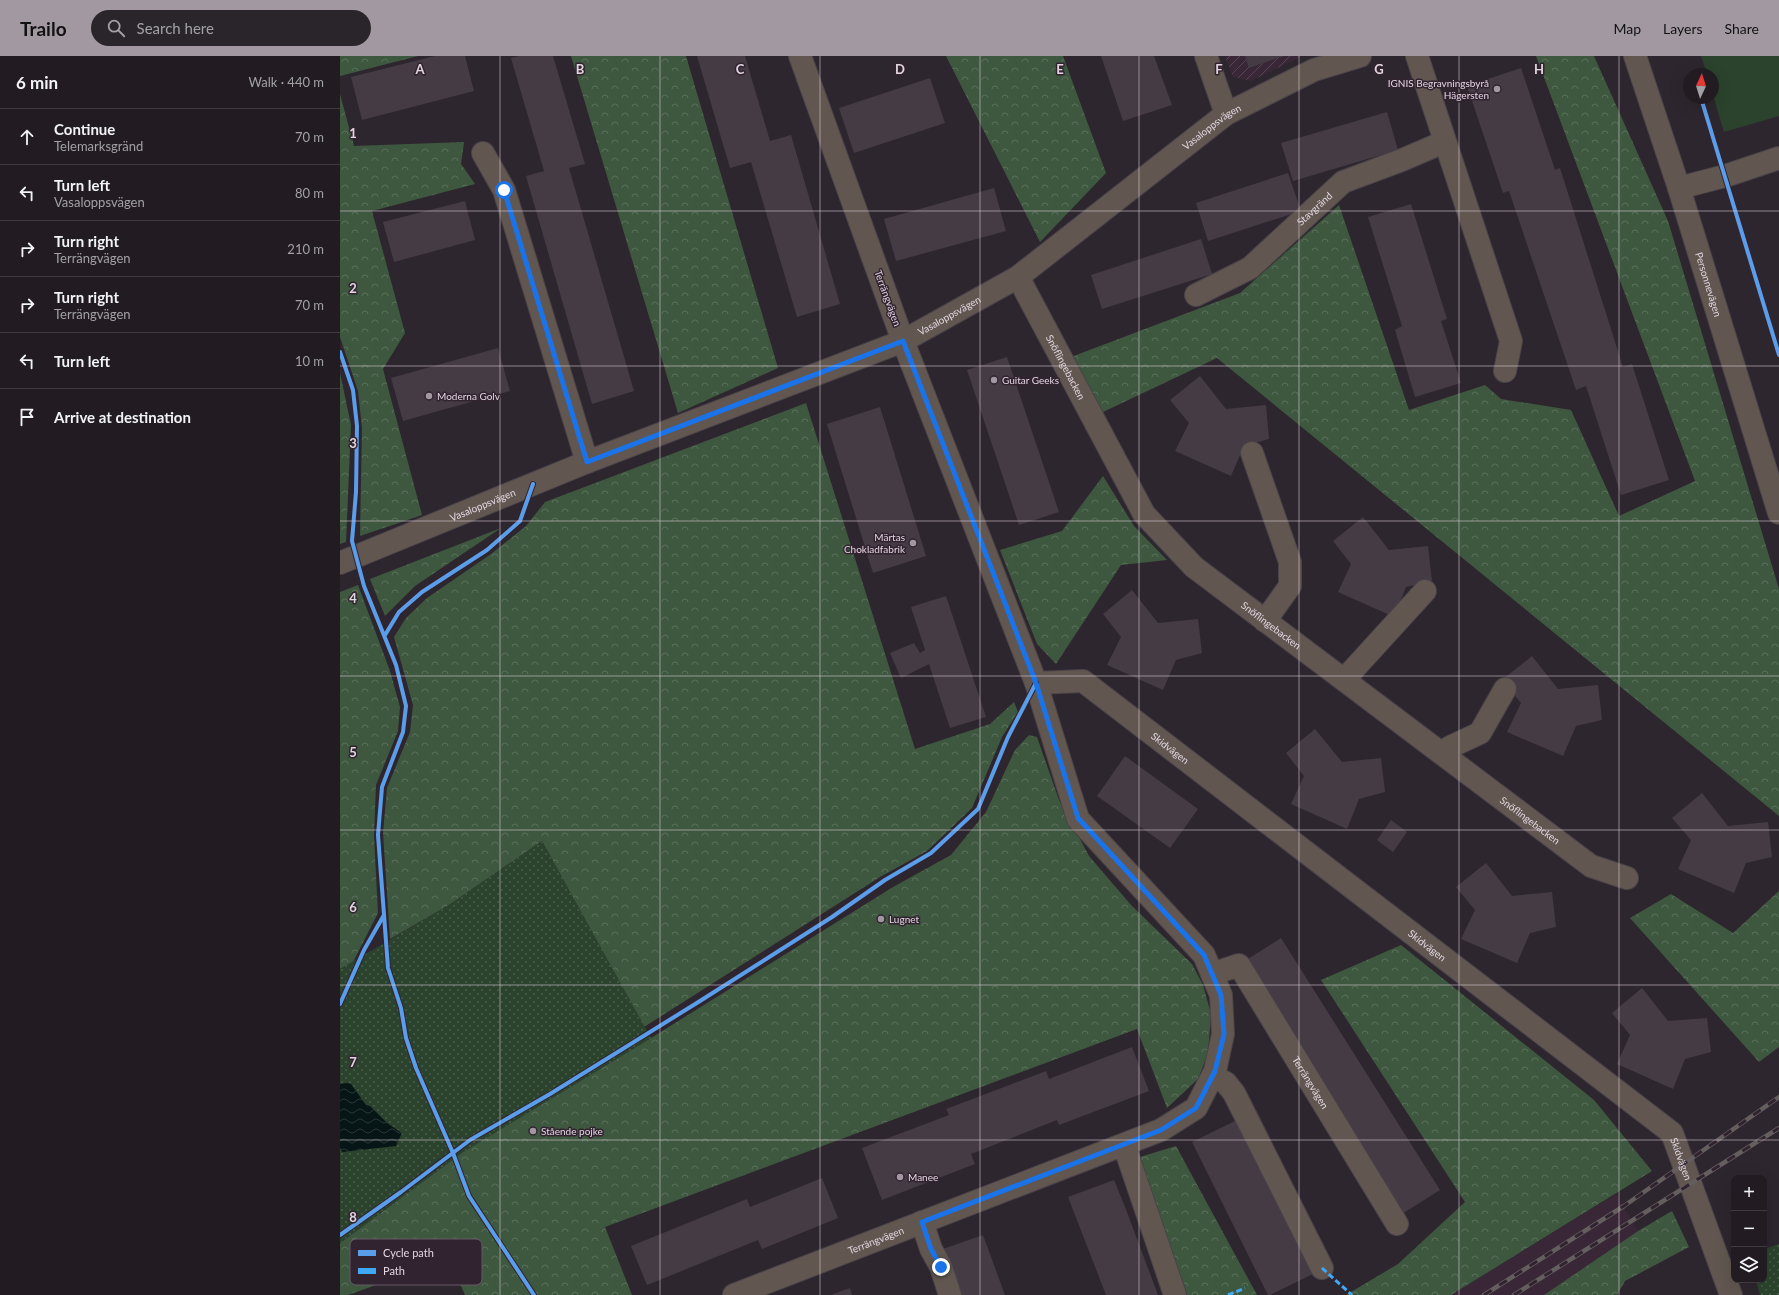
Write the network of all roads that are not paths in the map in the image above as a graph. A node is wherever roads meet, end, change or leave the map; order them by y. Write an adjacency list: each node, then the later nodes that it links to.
1 (800, 56): 13 (street, Terrängvägen)
2 (1206, 56): 6 (street)
3 (1360, 56): 6 (street, Vasaloppsvägen)
4 (1417, 56): 7 (street)
5 (1635, 56): 10 (street, Personnevägen)
6 (1226, 114): 11 (street, Vasaloppsvägen)
7 (1444, 142): 12 (street, Stavgränd); 14 (street)
8 (483, 153): 16 (street)
9 (1779, 158): 10 (street)
10 (1679, 188): 17 (street, Personnevägen)
11 (1018, 277): 13 (street, Vasaloppsvägen); 20 (street, Snöflingebacken)
12 (1196, 295)
13 (903, 341): 16 (street, Vasaloppsvägen); 22 (street, Terrängvägen)
14 (1505, 371)
15 (1252, 453): 20 (street)
16 (587, 462): 18 (street, Vasaloppsvägen)
17 (1779, 513)
18 (340, 563)
19 (1424, 591): 21 (street)
20 (1265, 620): 21 (street, Snöflingebacken)
21 (1346, 681): 24 (street, Snöflingebacken)
22 (1036, 683): 26 (street, Terrängvägen); 36 (street, Skidvägen)
23 (1505, 689): 24 (street)
24 (1443, 754): 25 (street, Snöflingebacken)
25 (1627, 878)
26 (1212, 974): 27 (street, Terrängvägen); 30 (street, Terrängvägen)
27 (1213, 1076): 28 (street, Terrängvägen); 31 (street)
28 (1124, 1145): 29 (street, Terrängvägen); 35 (street)
29 (922, 1222): 32 (street, Terrängvägen); 34 (street)
30 (1396, 1224)
31 (1322, 1268)
32 (770, 1288): 33 (street, Terrängvägen)
33 (734, 1295)
34 (950, 1295)
35 (1175, 1295)
36 (1731, 1295)

